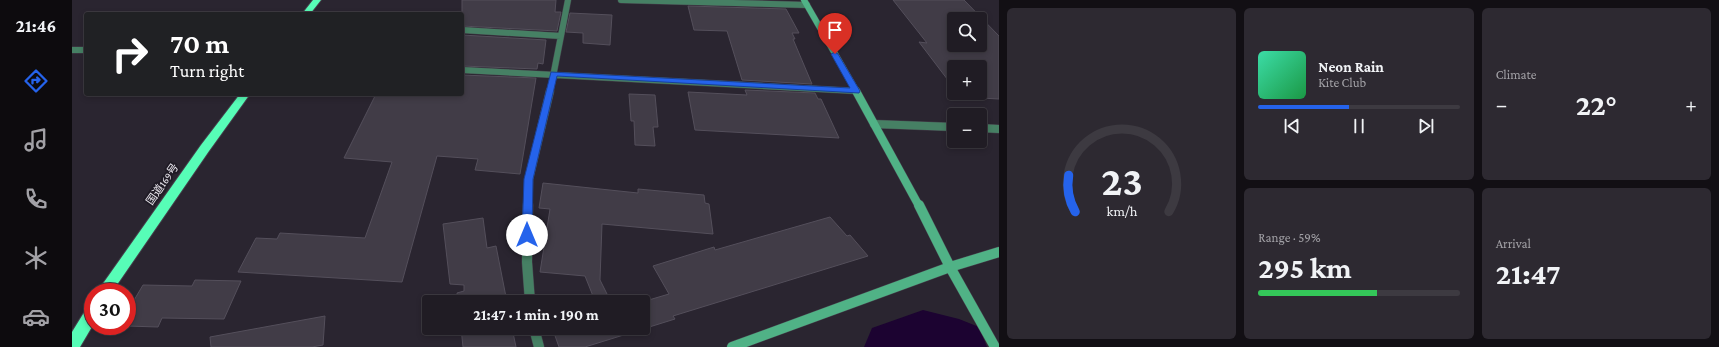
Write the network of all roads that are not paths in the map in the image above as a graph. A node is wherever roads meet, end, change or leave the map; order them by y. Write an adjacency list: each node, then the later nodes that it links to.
1 (317, 0): 5 (highway)
2 (568, 0): 7 (street)
3 (621, 0): 4 (street)
4 (805, 3): 12 (street)
5 (308, 12)
6 (464, 30): 7 (street)
7 (561, 36): 11 (street)
8 (72, 50): 9 (street)
9 (84, 50)
10 (464, 70): 11 (street)
11 (554, 74): 12 (street); 21 (street)
12 (856, 91): 14 (street)
13 (244, 96): 20 (highway, 国道169号)
14 (874, 124): 15 (street); 19 (street)
15 (947, 127)
16 (987, 128): 17 (street)
17 (999, 129)
18 (999, 252): 19 (street)
19 (950, 267): 26 (street); 27 (street)
20 (110, 283)
21 (530, 295)
22 (84, 326): 24 (highway)
23 (536, 335): 25 (street)
24 (72, 346)
25 (539, 347)
26 (732, 347)
27 (995, 347)

